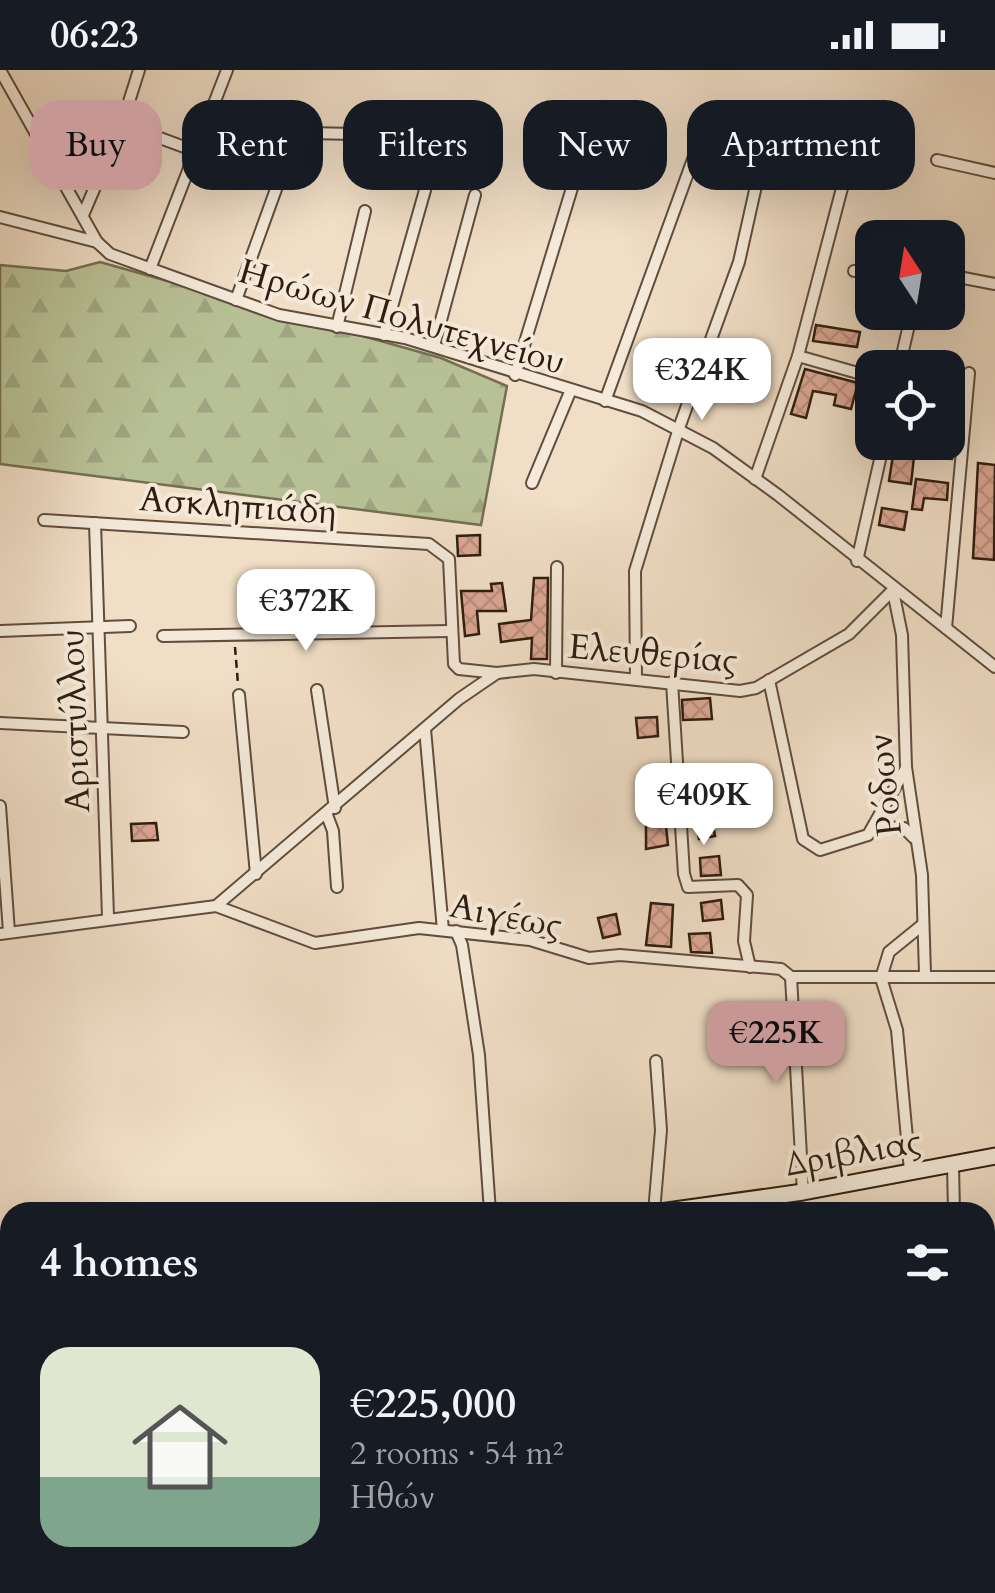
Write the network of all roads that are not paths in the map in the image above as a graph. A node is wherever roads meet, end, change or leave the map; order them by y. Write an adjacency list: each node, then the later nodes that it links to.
1 (0, 70): 18 (street)
2 (139, 70): 4 (street)
3 (227, 70): 5 (street)
4 (130, 100)
5 (216, 100)
6 (937, 160): 7 (street)
7 (995, 172)
8 (687, 176): 33 (street)
9 (182, 187): 21 (street)
10 (94, 190): 18 (street)
11 (276, 190): 24 (street)
12 (426, 190): 26 (street)
13 (571, 190): 30 (street)
14 (755, 190): 34 (street)
15 (841, 190): 28 (street)
16 (475, 195): 27 (street)
17 (365, 211): 25 (street)
18 (83, 215): 20 (street)
19 (0, 216): 20 (street, Ηρώων Πολυτεχνείου)
20 (96, 242): 21 (street, Ηρώων Πολυτεχνείου)
21 (150, 269): 24 (street, Ηρώων Πολυτεχνείου)
22 (965, 278): 23 (street)
23 (995, 284)
24 (236, 300): 25 (street, Ηρώων Πολυτεχνείου)
25 (336, 327): 26 (street, Ηρώων Πολυτεχνείου)
26 (384, 336): 27 (street, Ηρώων Πολυτεχνείου)
27 (434, 346): 30 (street, Ηρώων Πολυτεχνείου)
28 (798, 356): 29 (street); 36 (street)
29 (855, 372)
30 (515, 374): 32 (street, Ηρώων Πολυτεχνείου)
31 (969, 374): 45 (street)
32 (570, 392): 33 (street, Ηρώων Πολυτεχνείου); 37 (street)
33 (605, 401): 34 (street, Ηρώων Πολυτεχνείου)
34 (679, 428): 36 (street, Ηρώων Πολυτεχνείου); 52 (street)
35 (880, 460): 40 (street)
36 (755, 479): 40 (street, Ηρώων Πολυτεχνείου)
37 (532, 483)
38 (44, 520): 39 (street, Ασκληπιάδη)
39 (95, 523): 44 (street, Αριστύλλου); 47 (street, Ασκληπιάδη)
40 (858, 560): 42 (street, Ηρώων Πολυτεχνείου)
41 (557, 567): 51 (street)
42 (893, 590): 45 (street, Ηρώων Πολυτεχνείου); 53 (street, Ελευθερίας); 61 (street, Ρόδων)
43 (130, 626): 44 (street)
44 (99, 628): 46 (street); 58 (street, Αριστύλλου)
45 (946, 628): 49 (street, Ηρώων Πολυτεχνείου)
46 (0, 631)
47 (449, 631): 48 (street); 50 (street, Ελευθερίας)
48 (162, 636)
49 (995, 667)
50 (497, 673): 51 (street, Ελευθερίας); 59 (street)
51 (556, 673): 52 (street, Ελευθερίας)
52 (636, 680): 54 (street, Ελευθερίας)
53 (769, 680): 54 (street, Ελευθερίας); 64 (street)
54 (672, 682): 74 (street)
55 (316, 690): 63 (street)
56 (240, 695): 66 (street)
57 (0, 723): 58 (street)
58 (102, 726): 60 (street); 69 (street, Αριστύλλου)
59 (425, 729): 63 (street); 71 (street)
60 (183, 732)
61 (906, 767): 64 (street); 65 (street, Ρόδων)
62 (0, 806): 73 (street)
63 (331, 811): 66 (street); 67 (street)
64 (875, 826): 65 (street)
65 (915, 839): 70 (street, Ρόδων)
66 (256, 874): 68 (street)
67 (338, 887)
68 (216, 906): 69 (street); 71 (street, Αιγέως)
69 (108, 917): 73 (street)
70 (921, 926): 75 (street, Ρόδων); 78 (street)
71 (443, 930): 72 (street, Αιγέως)
72 (456, 931): 74 (street, Αιγέως); 84 (street)
73 (5, 933)
74 (750, 966): 76 (street, Αιγέως)
75 (925, 974): 77 (street, Αιγέως); 78 (street, Αιγέως)
76 (790, 976): 78 (street, Αιγέως); 83 (street)
77 (995, 977)
78 (881, 978): 82 (street)
79 (656, 1061): 85 (street)
80 (995, 1156): 81 (street, Δριβλιας)
81 (953, 1165): 82 (street, Δριβλιας); 87 (street)
82 (910, 1171): 83 (street, Δριβλιας)
83 (803, 1192): 86 (street, Δριβλιας)
84 (489, 1202)
85 (658, 1202)
86 (772, 1202)
87 (954, 1202)

